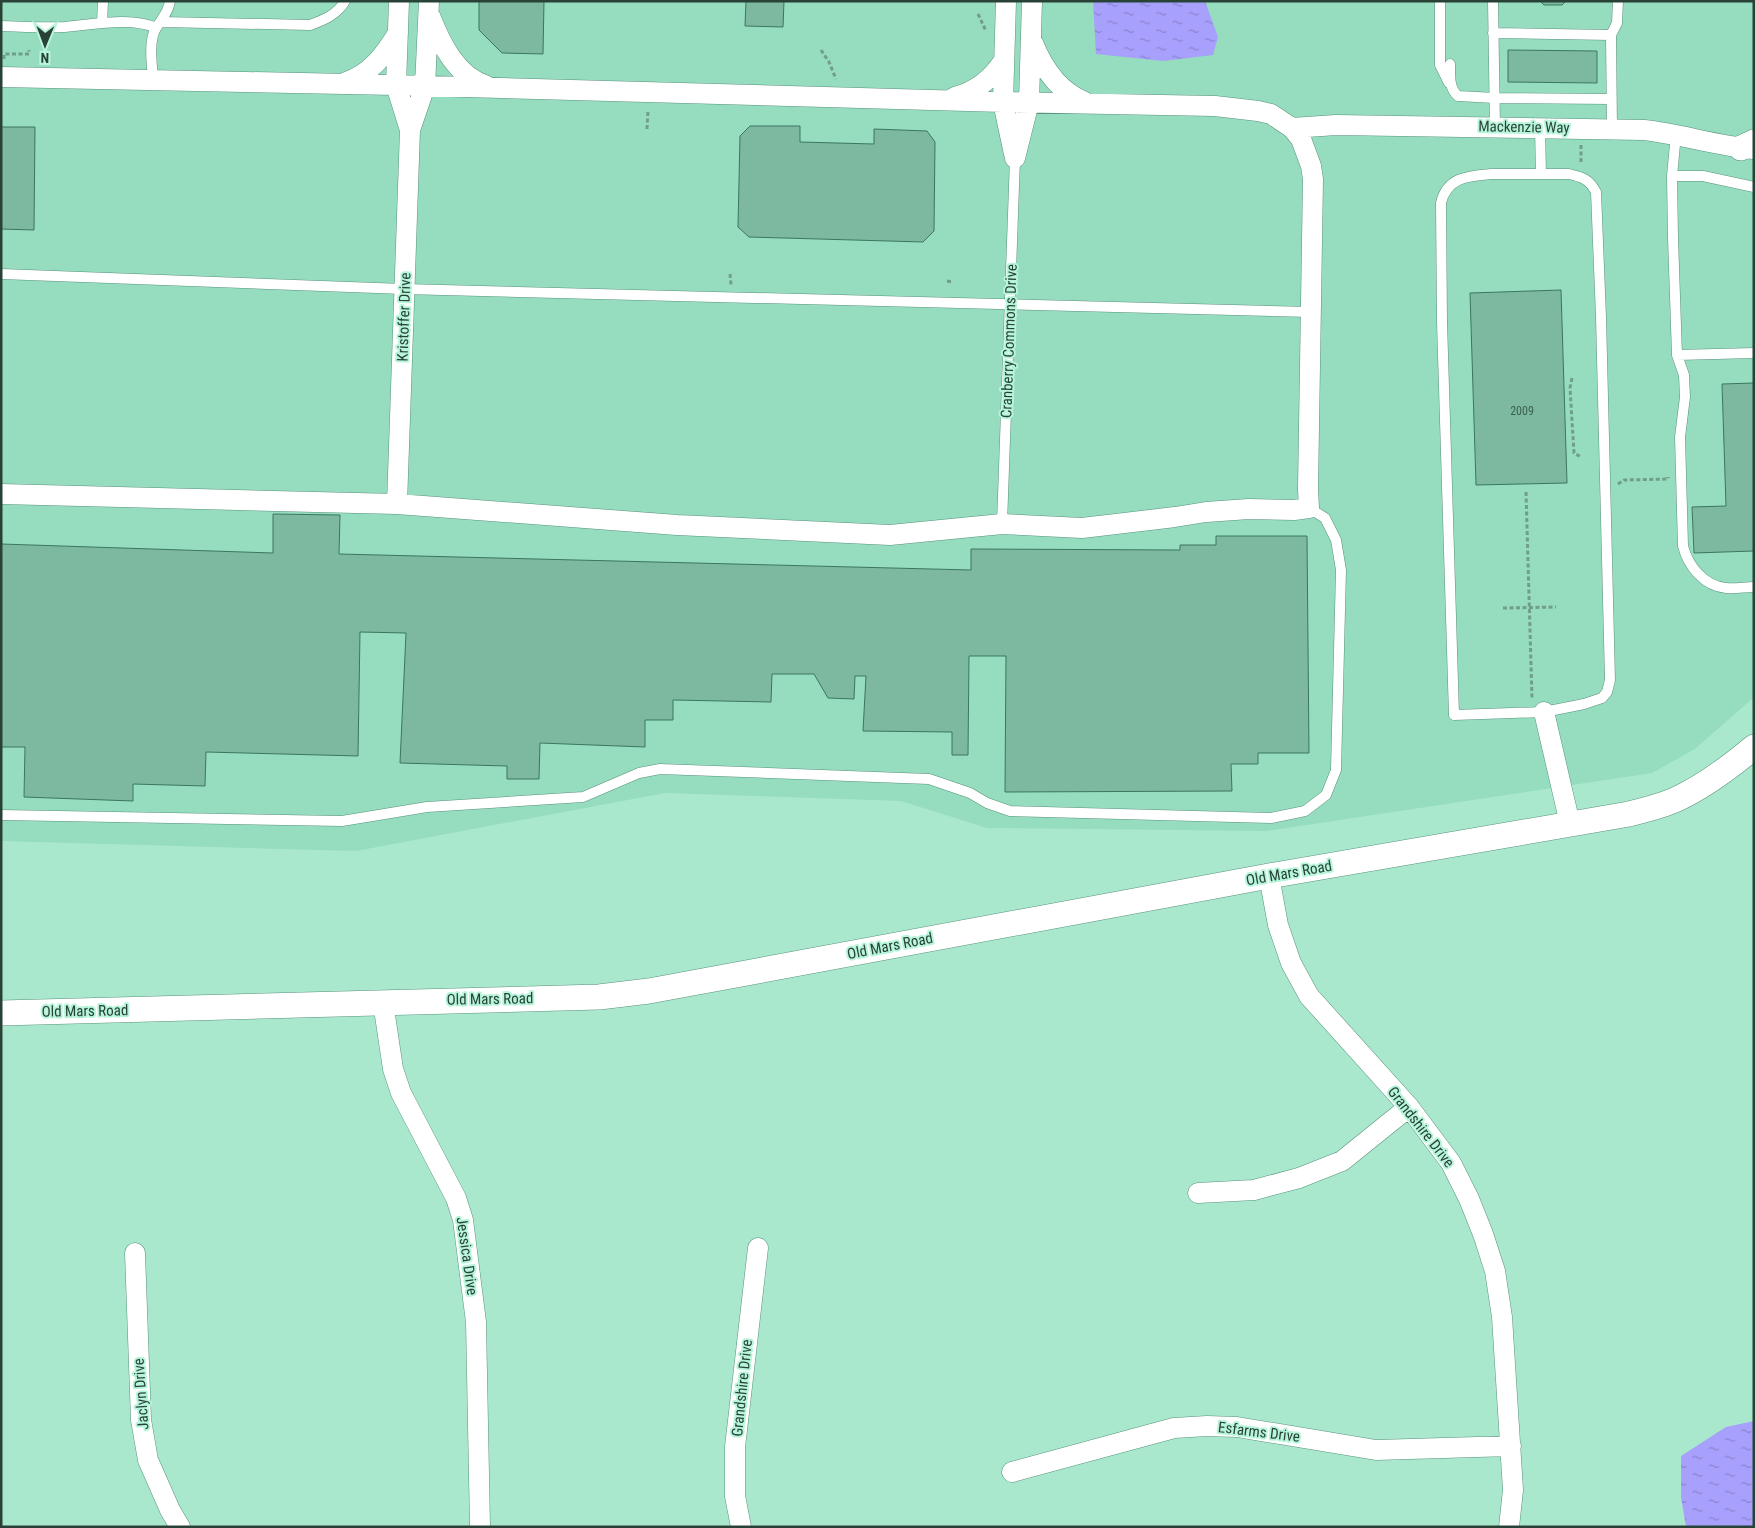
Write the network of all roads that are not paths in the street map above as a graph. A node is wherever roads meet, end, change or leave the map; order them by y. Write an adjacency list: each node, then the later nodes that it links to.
1 (103, 1): 11 (lane)
2 (170, 1): 12 (lane)
3 (345, 1): 12 (lane)
4 (399, 1): 14 (street, Kristoffer Drive)
5 (1006, 1): 18 (street, Cranberry Commons Drive)
6 (1032, 1): 17 (street, Cranberry Commons Drive)
7 (1440, 1): 25 (lane)
8 (1493, 1): 15 (lane)
9 (1618, 1): 16 (lane)
10 (429, 6): 24 (street, Kristoffer Drive); 26 (street)
11 (102, 22): 12 (lane); 13 (lane)
12 (159, 25): 21 (lane)
13 (1, 26)
14 (398, 33): 22 (street); 23 (street, Kristoffer Drive)
15 (1493, 33): 16 (lane); 27 (lane)
16 (1611, 35): 28 (lane)
17 (1031, 38): 31 (street, Cranberry Commons Drive); 32 (street)
18 (1004, 60): 29 (street); 30 (street, Cranberry Commons Drive)
19 (1450, 64): 25 (lane)
20 (1, 76): 21 (street)
21 (153, 80): 22 (street)
22 (340, 83): 23 (street)
23 (396, 84): 24 (street); 37 (street, Kristoffer Drive)
24 (425, 86): 26 (street); 37 (street, Kristoffer Drive)
25 (1452, 87): 27 (lane)
26 (494, 88): 29 (street)
27 (1494, 98): 28 (lane); 33 (lane)
28 (1611, 99): 36 (lane)
29 (945, 100): 30 (street)
30 (1003, 102): 31 (street); 40 (street, Cranberry Commons Drive)
31 (1029, 102): 32 (street); 40 (street, Cranberry Commons Drive)
32 (1089, 103): 34 (street)
33 (1495, 127): 34 (street, Mackenzie Way); 35 (street, Mackenzie Way)
34 (1292, 128): 47 (street)
35 (1540, 128): 36 (street, Mackenzie Way); 41 (lane)
36 (1612, 128): 38 (street, Mackenzie Way)
37 (410, 130): 45 (street, Kristoffer Drive)
38 (1676, 134): 39 (street, Mackenzie Way); 42 (lane)
39 (1749, 146)
40 (1015, 158): 46 (lane, Cranberry Commons Drive)
41 (1541, 174): 55 (lane); 55 (lane)
42 (1672, 176): 43 (lane); 49 (lane)
43 (1754, 186)
44 (1, 274): 45 (lane)
45 (404, 289): 46 (lane); 51 (street, Kristoffer Drive)
46 (1010, 305): 47 (lane); 53 (lane, Cranberry Commons Drive)
47 (1310, 312): 52 (street)
48 (1754, 353): 49 (lane)
49 (1677, 355): 54 (lane)
50 (1, 494): 51 (street)
51 (397, 504): 53 (street)
52 (1309, 508): 53 (street); 57 (lane)
53 (1002, 524)
54 (1754, 587)
55 (1541, 706): 58 (street)
56 (1754, 747): 58 (street, Old Mars Road)
57 (1, 815)
58 (1570, 824): 59 (street, Old Mars Road)
59 (1269, 876): 60 (street, Old Mars Road); 62 (street, Grandshire Drive)
60 (383, 1002): 61 (street, Old Mars Road); 69 (street, Jessica Drive)
61 (1, 1012)
62 (1409, 1107): 63 (street); 66 (street, Grandshire Drive)
63 (1198, 1193)
64 (758, 1248): 70 (street, Grandshire Drive)
65 (136, 1253): 68 (street, Jaclyn Drive)
66 (1511, 1446): 67 (street, Esfarms Drive); 71 (street, Grandshire Drive)
67 (1012, 1472)
68 (180, 1527)
69 (480, 1527)
70 (741, 1527)
71 (1509, 1527)

